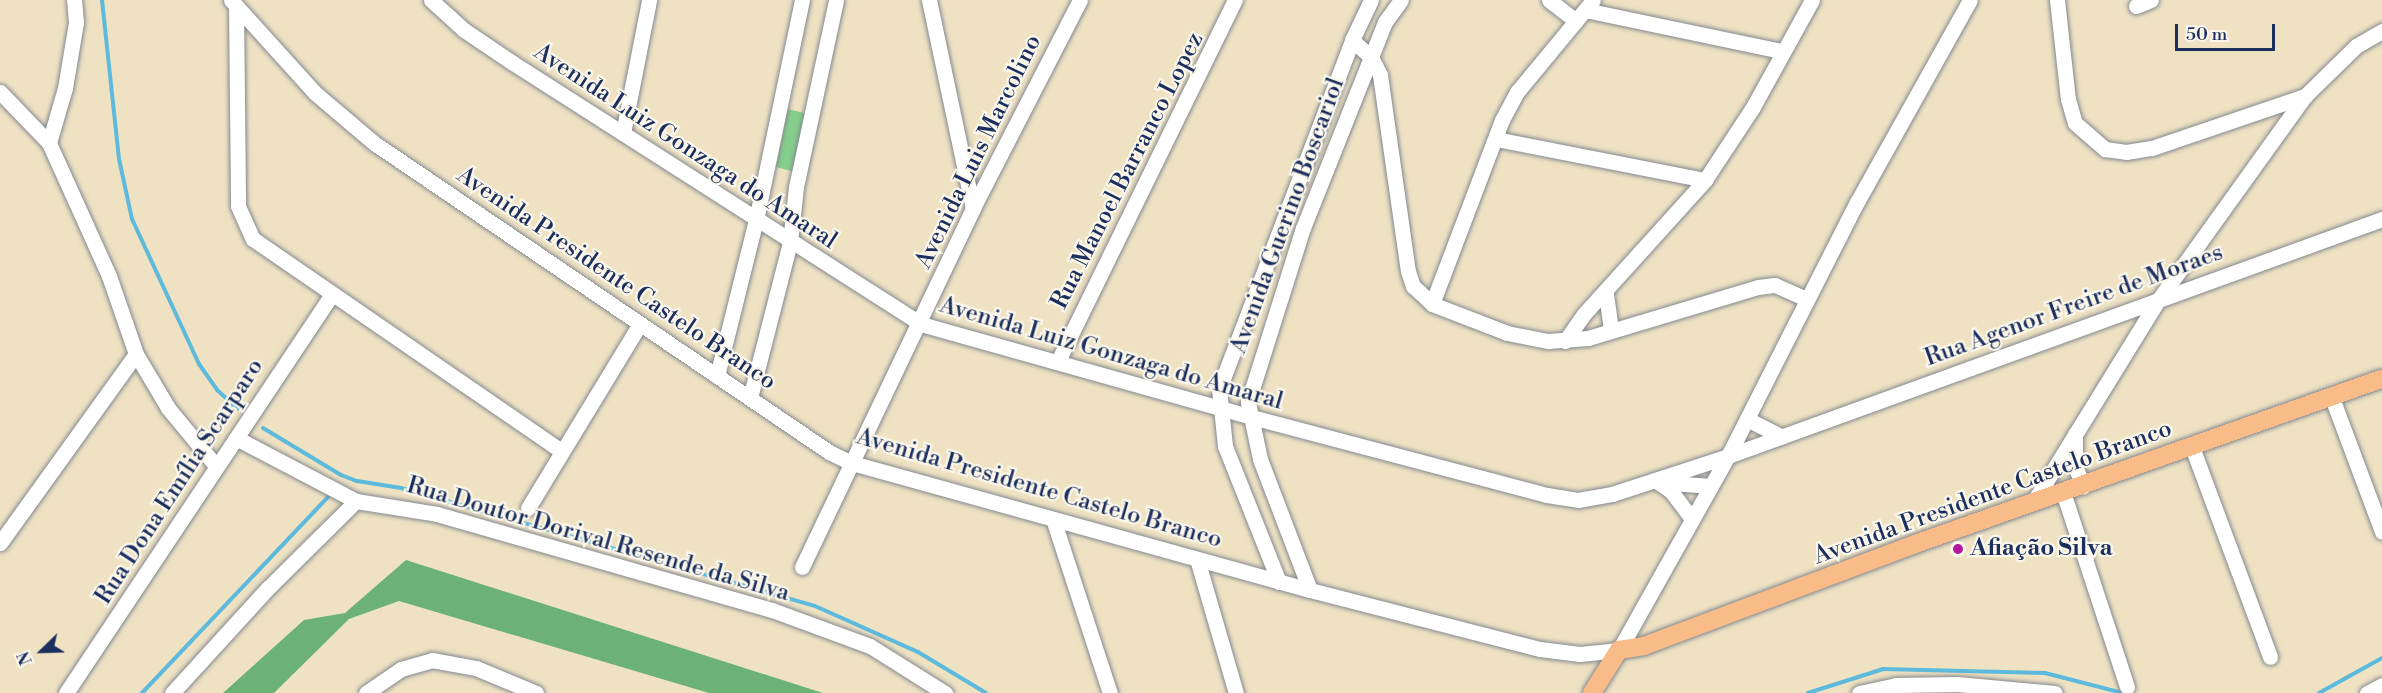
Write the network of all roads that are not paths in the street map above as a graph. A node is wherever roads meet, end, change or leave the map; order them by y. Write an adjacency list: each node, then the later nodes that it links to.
1 (74, 0): 27 (street)
2 (431, 0): 25 (street, Avenida Luiz Gonzaga do Amaral)
3 (649, 0): 25 (street)
4 (802, 0): 31 (street)
5 (836, 0): 32 (street)
6 (929, 0): 29 (street)
7 (1080, 0): 29 (street, Avenida Luis Marcolino)
8 (1235, 0): 43 (street, Rua Manoel Barranco Lopez)
9 (1371, 0): 20 (street, Avenida Guerino Boscariol)
10 (1401, 0): 22 (street, Avenida Guerino Boscariol)
11 (1549, 0): 18 (street)
12 (1812, 0): 21 (street)
13 (1970, 0): 35 (street)
14 (2057, 0): 24 (street)
15 (2151, 0): 17 (street)
16 (234, 3): 34 (street); 38 (street, Avenida Presidente Castelo Branco)
17 (2136, 6)
18 (1585, 10): 21 (street); 26 (street)
19 (2382, 31): 24 (street)
20 (1352, 40): 22 (street); 48 (street, Avenida Guerino Boscariol)
21 (1782, 51): 28 (street)
22 (1371, 57): 37 (street); 49 (street, Avenida Guerino Boscariol)
23 (0, 93): 27 (street)
24 (2305, 96): 36 (street)
25 (623, 133): 31 (street, Avenida Luiz Gonzaga do Amaral)
26 (1496, 139): 28 (street); 37 (street)
27 (48, 143): 42 (street)
28 (1705, 180): 33 (street)
29 (973, 208): 39 (street, Avenida Luis Marcolino)
30 (2382, 219): 36 (street, Rua Agenor Freire de Moraes)
31 (756, 220): 32 (street, Avenida Luiz Gonzaga do Amaral); 44 (street)
32 (790, 242): 39 (street, Avenida Luiz Gonzaga do Amaral); 46 (street)
33 (1606, 294): 40 (street); 41 (street)
34 (331, 296): 53 (street, Rua Dona Emília Scarparo); 55 (street)
35 (1807, 299): 40 (street); 50 (street)
36 (2159, 299): 51 (street); 52 (street, Rua Agenor Freire de Moraes)
37 (1432, 304): 41 (street)
38 (640, 324): 44 (street, Avenida Presidente Castelo Branco); 55 (street)
39 (921, 324): 43 (street, Avenida Luiz Gonzaga do Amaral); 57 (street, Avenida Luis Marcolino)
40 (1611, 332): 41 (street)
41 (1565, 341)
42 (136, 354): 58 (street); 69 (street)
43 (1058, 361): 48 (street, Avenida Luiz Gonzaga do Amaral)
44 (717, 376): 46 (street, Avenida Presidente Castelo Branco)
45 (2382, 379): 47 (main road, Avenida Presidente Castelo Branco)
46 (750, 398): 57 (street, Avenida Presidente Castelo Branco)
47 (2332, 398): 54 (main road, Avenida Presidente Castelo Branco); 68 (street)
48 (1218, 407): 49 (street, Avenida Luiz Gonzaga do Amaral); 72 (street, Avenida Guerino Boscariol)
49 (1248, 416): 59 (street, Avenida Luiz Gonzaga do Amaral); 73 (street, Avenida Guerino Boscariol)
50 (1747, 419): 52 (street); 56 (street)
51 (2075, 431): 61 (street); 64 (street)
52 (1782, 437): 56 (street, Rua Agenor Freire de Moraes)
53 (236, 438): 58 (street, Rua Dona Emília Scarparo); 63 (street, Rua Doutor Dorival Resende da Silva)
54 (2192, 447): 61 (main road, Avenida Presidente Castelo Branco); 75 (street)
55 (561, 451): 65 (street)
56 (1728, 456): 59 (street, Avenida Luiz Gonzaga do Amaral); 60 (street)
57 (852, 463): 67 (street, Avenida Presidente Castelo Branco); 71 (street, Avenida Luis Marcolino)
58 (216, 466): 78 (street, Rua Dona Emília Scarparo)
59 (1654, 482): 60 (street, Avenida Luiz Gonzaga do Amaral); 66 (street)
60 (1711, 486): 66 (street)
61 (2083, 486): 62 (main road, Avenida Presidente Castelo Branco)
62 (2063, 492): 64 (main road, Avenida Presidente Castelo Branco); 77 (street)
63 (356, 501): 79 (street); 82 (street, Rua Doutor Dorival Resende da Silva)
64 (2034, 501): 74 (main road, Avenida Presidente Castelo Branco)
65 (528, 508)
66 (1692, 519): 74 (street)
67 (1054, 522): 70 (street, Avenida Presidente Castelo Branco); 83 (street)
68 (2382, 532)
69 (0, 543)
70 (1197, 559): 72 (street, Avenida Presidente Castelo Branco); 84 (street)
71 (802, 567)
72 (1279, 582): 73 (street, Avenida Presidente Castelo Branco)
73 (1310, 590): 74 (street, Avenida Presidente Castelo Branco)
74 (1619, 650): 85 (main road)
75 (2270, 657)
76 (2382, 685): 88 (street)
77 (2127, 687)
78 (66, 693)
79 (172, 693)
80 (366, 693): 81 (street)
81 (536, 693)
82 (945, 693)
83 (1110, 693)
84 (1236, 693)
85 (1592, 693)
86 (1859, 693): 87 (street)
87 (2055, 693)
88 (2367, 693)

